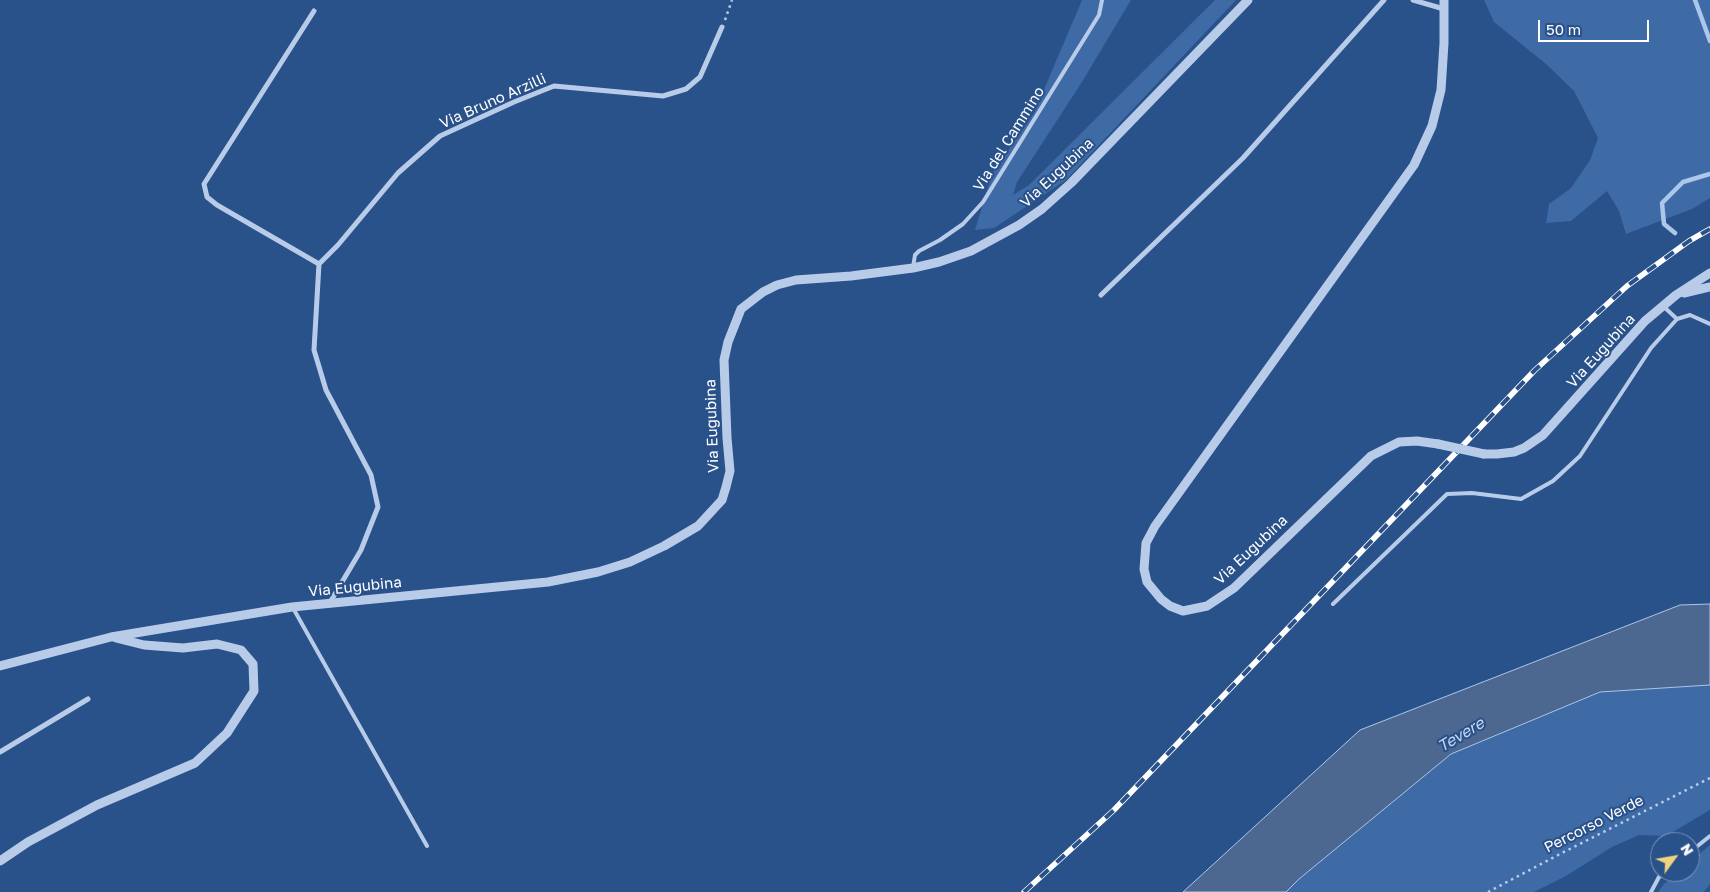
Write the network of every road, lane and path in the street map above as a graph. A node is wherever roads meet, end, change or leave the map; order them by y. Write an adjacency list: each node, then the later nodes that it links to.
1 (732, 0): 8 (path)
2 (1102, 0): 10 (lane, Via del Cammino)
3 (1248, 0): 10 (street, Via Eugubina)
4 (1384, 0): 13 (street)
5 (1413, 0): 6 (street, Via Eugubina)
6 (1444, 4): 15 (street, Via Eugubina, bridge)
7 (314, 11): 9 (street)
8 (722, 27): 9 (street, Via Bruno Arzilli)
9 (319, 264): 18 (street)
10 (913, 268): 18 (street, Via Eugubina)
11 (1710, 273): 14 (street, Via Eugubina)
12 (1710, 286): 14 (street)
13 (1101, 295)
14 (1676, 295): 15 (street, Via Eugubina)
15 (1663, 306): 16 (lane)
16 (1676, 319): 17 (lane); 19 (lane)
17 (1710, 324)
18 (328, 604): 20 (street, Via Eugubina)
19 (1333, 604)
20 (292, 607): 21 (street, Via Eugubina); 28 (lane)
21 (111, 637): 22 (street, Via Eugubina); 29 (street)
22 (0, 666)
23 (88, 700): 24 (street)
24 (0, 752)
25 (1710, 778): 30 (path, Percorso Verde)
26 (1710, 836): 27 (lane)
27 (1700, 844)
28 (427, 846)
29 (0, 861)
30 (1488, 892)

